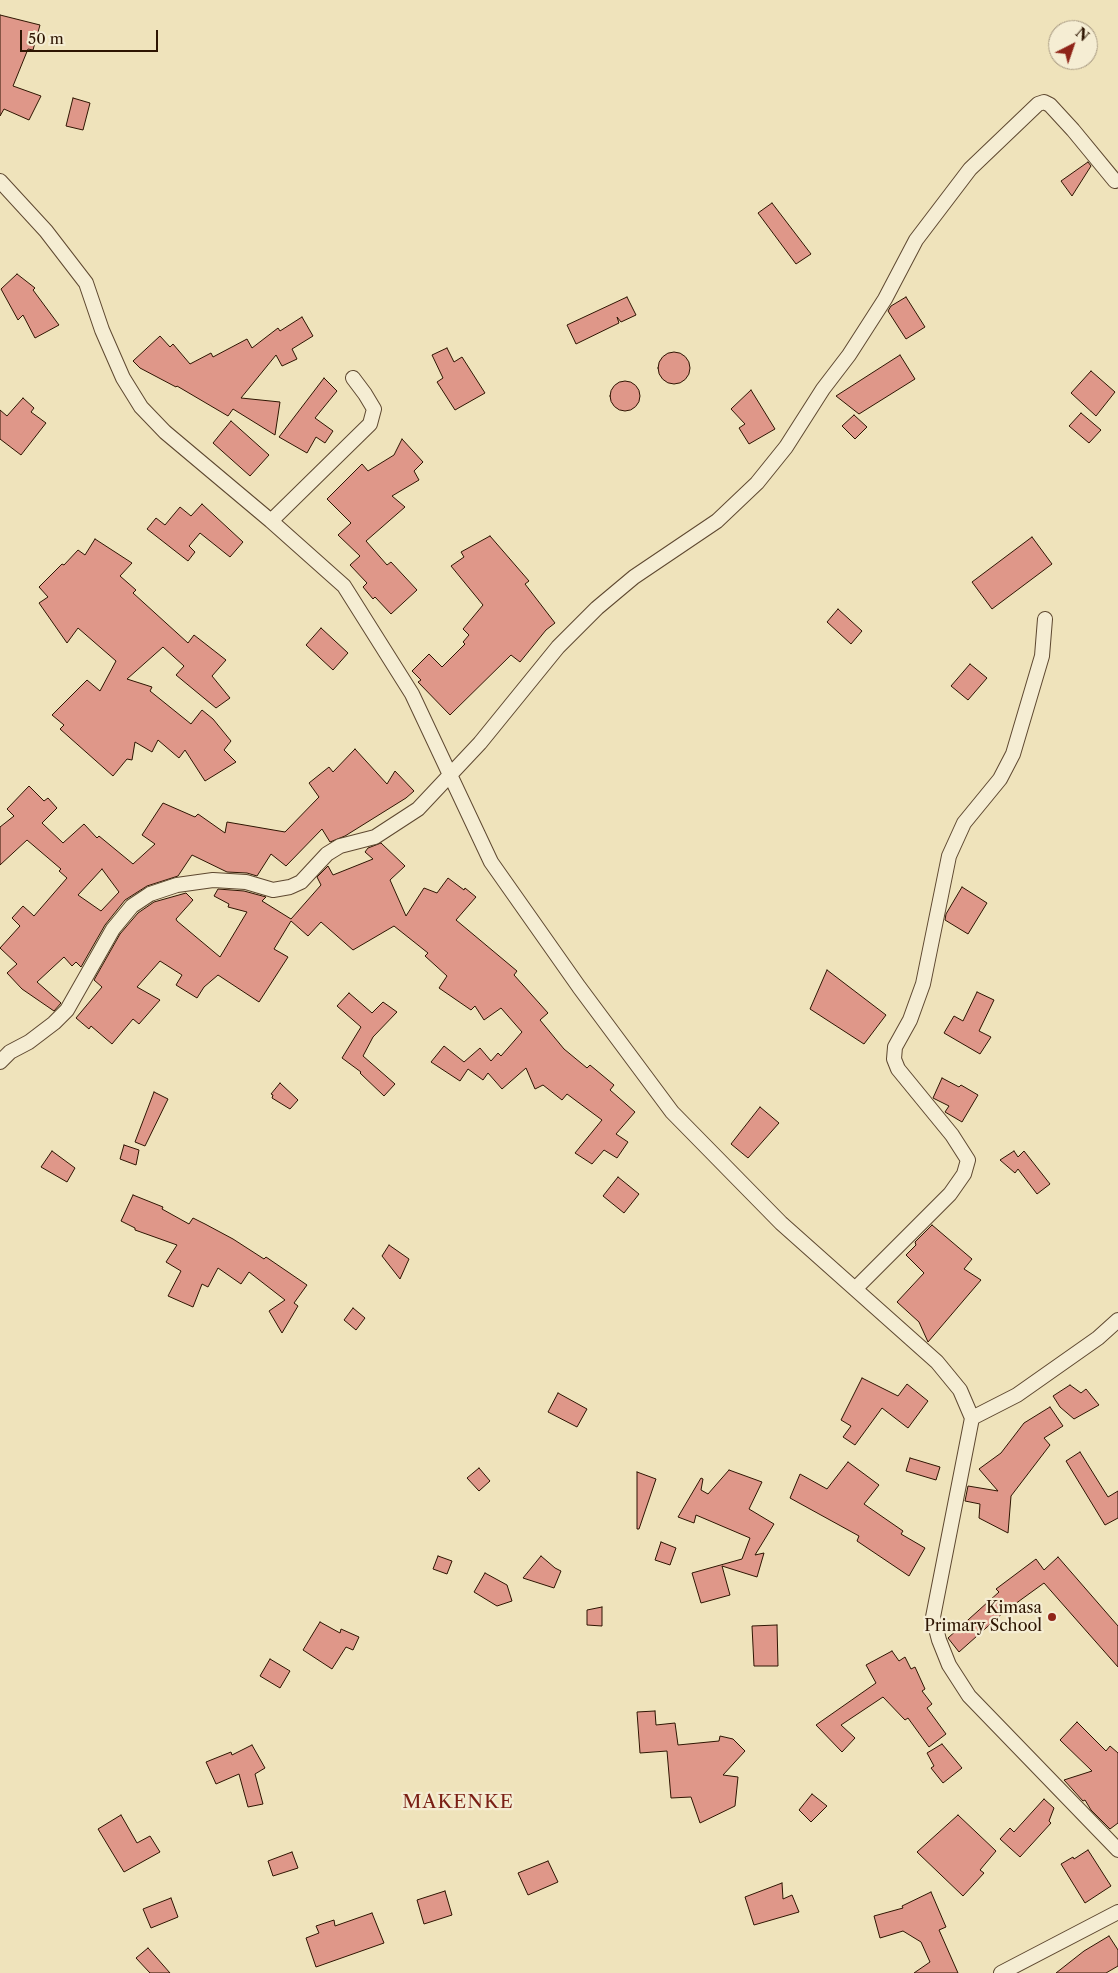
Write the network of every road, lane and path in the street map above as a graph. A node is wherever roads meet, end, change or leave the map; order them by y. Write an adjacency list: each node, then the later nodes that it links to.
1 (0, 181): 4 (street)
2 (1115, 181): 6 (street)
3 (353, 378): 4 (street)
4 (271, 521): 6 (street)
5 (1045, 619): 8 (street)
6 (449, 775): 7 (street); 8 (street)
7 (0, 1062)
8 (855, 1288): 10 (street)
9 (1118, 1320): 10 (street)
10 (972, 1418): 11 (street)
11 (1118, 1850)
12 (1118, 1912): 13 (street)
13 (1001, 1973)

